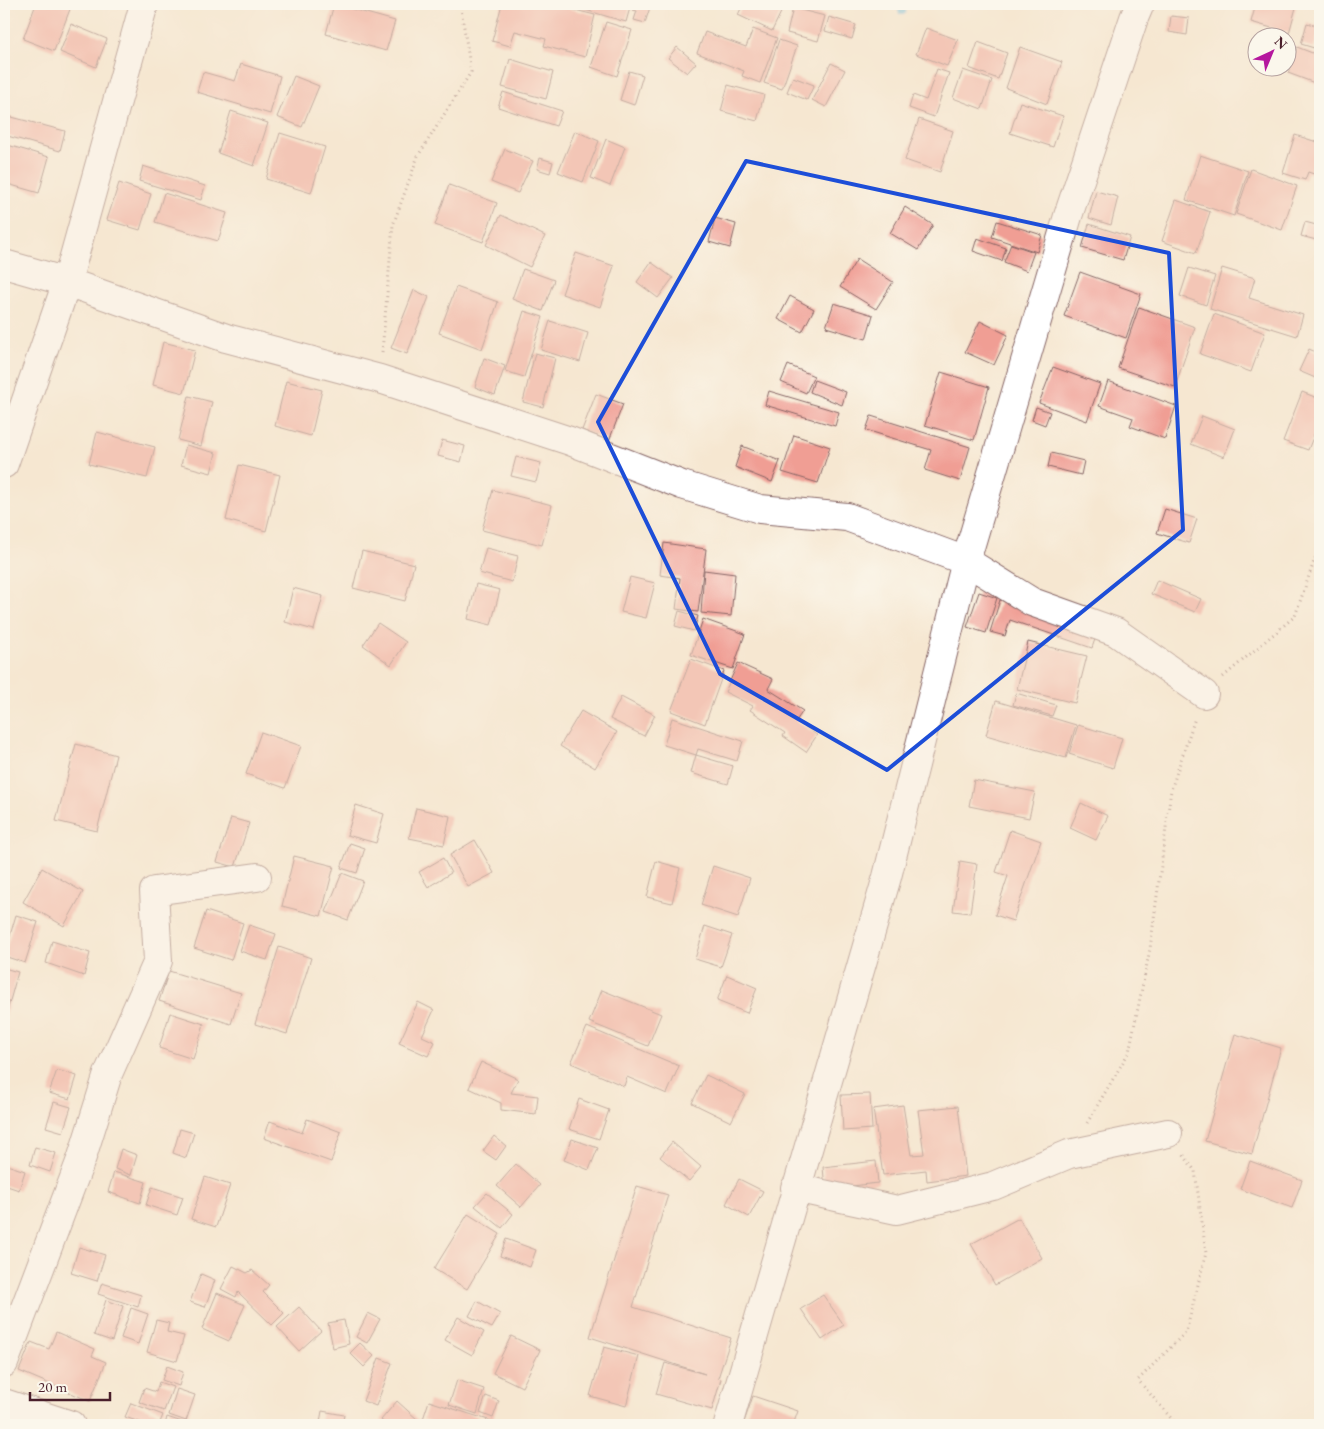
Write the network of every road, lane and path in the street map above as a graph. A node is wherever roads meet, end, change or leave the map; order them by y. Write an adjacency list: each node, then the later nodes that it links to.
1 (144, 4): 5 (street)
2 (463, 4): 6 (path)
3 (1140, 4): 9 (street)
4 (4, 264): 5 (street)
5 (66, 282): 6 (street); 7 (street)
6 (380, 379): 9 (street)
7 (4, 464)
8 (1320, 518): 10 (path)
9 (966, 561): 10 (street); 14 (street)
10 (1204, 694): 13 (path)
11 (257, 877): 15 (street)
12 (1168, 1133): 13 (street); 19 (path)
13 (1069, 1154): 14 (street)
14 (795, 1188): 18 (street)
15 (4, 1363)
16 (4, 1403): 17 (street)
17 (70, 1425)
18 (728, 1425)
19 (1177, 1425)

